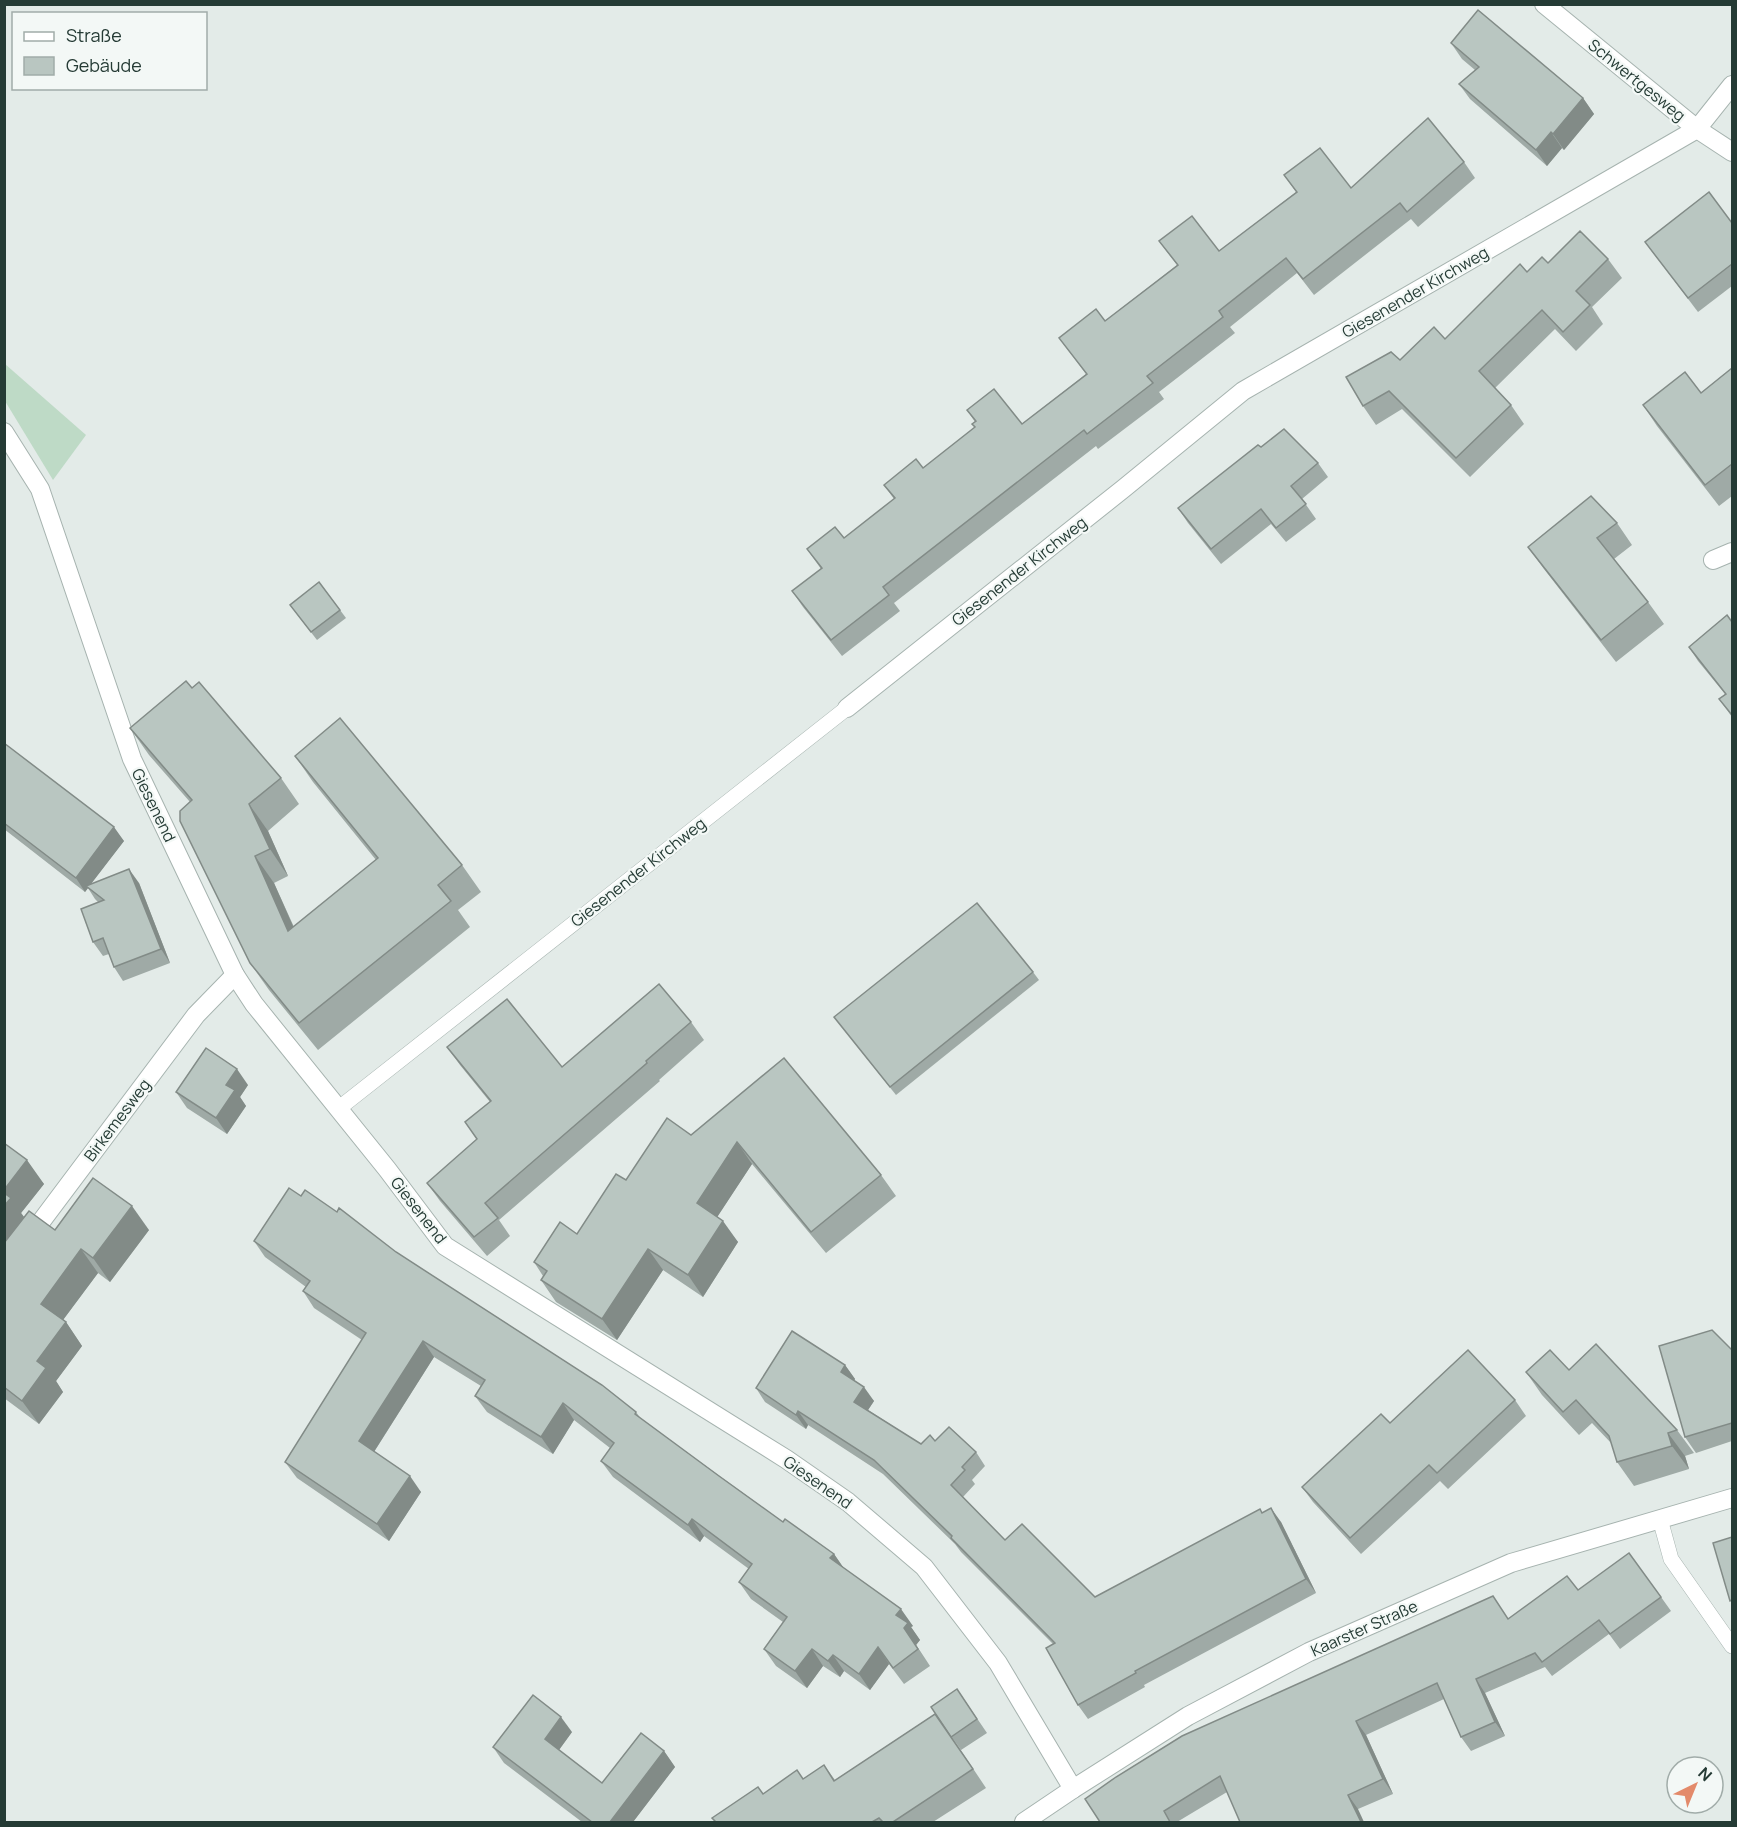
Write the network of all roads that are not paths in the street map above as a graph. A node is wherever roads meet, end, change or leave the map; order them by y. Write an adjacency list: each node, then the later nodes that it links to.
1 (1544, 4): 3 (street, Schwertgesweg)
2 (1732, 85): 3 (street, Giesenender Kirchweg)
3 (1697, 129): 4 (street, Schwertgesweg); 8 (street, Giesenender Kirchweg)
4 (1732, 152)
5 (4, 432): 9 (street, Giesenend)
6 (1732, 552): 7 (street)
7 (1713, 560)
8 (847, 708): 10 (lane, Giesenender Kirchweg)
9 (236, 975): 10 (street, Giesenend); 11 (street, Birkemesweg)
10 (338, 1108): 15 (street, Giesenend)
11 (4, 1271)
12 (1732, 1498): 13 (street, Kaarster Straße)
13 (1660, 1519): 14 (lane); 15 (street, Kaarster Straße)
14 (1732, 1646)
15 (1073, 1789): 16 (street, Kaarster Straße)
16 (1024, 1822)

